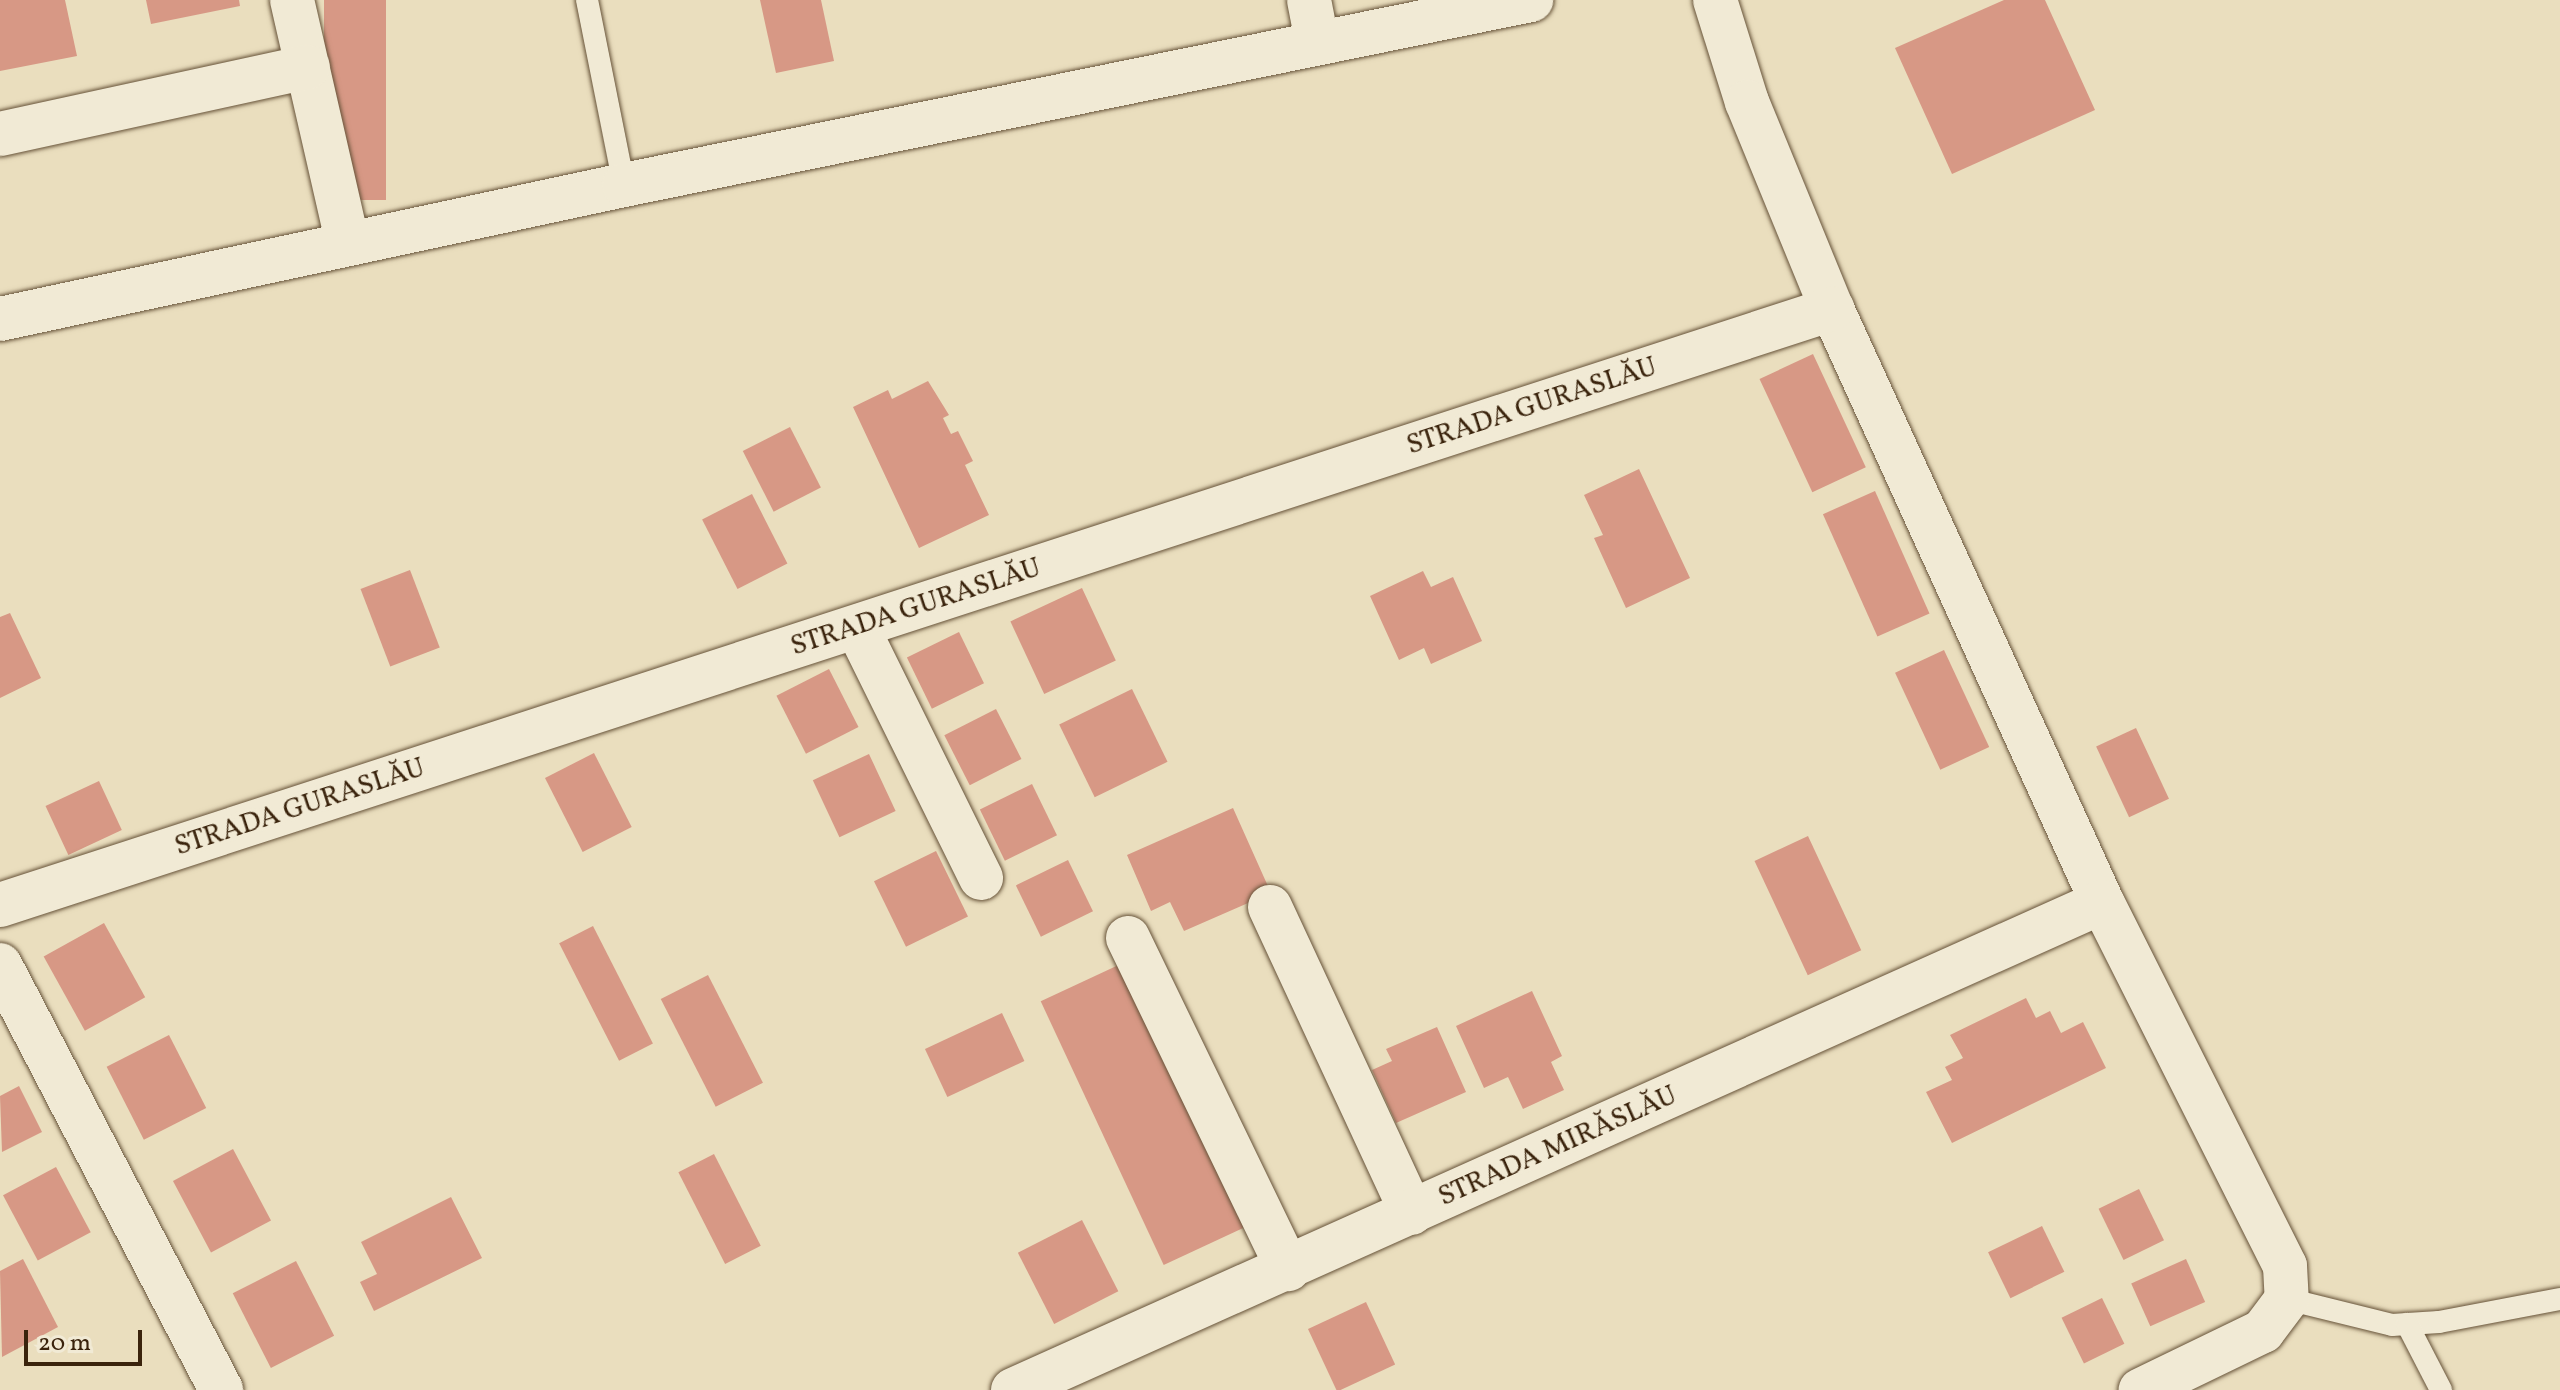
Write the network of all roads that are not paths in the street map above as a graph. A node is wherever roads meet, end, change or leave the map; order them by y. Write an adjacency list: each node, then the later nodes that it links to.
1 (292, 0): 6 (street)
2 (587, 0): 8 (lane)
3 (1531, 0): 5 (street)
4 (1715, 0): 10 (street)
5 (1313, 21): 8 (street)
6 (308, 67): 7 (street); 9 (street)
7 (0, 134)
8 (624, 185): 9 (street)
9 (348, 244): 11 (street)
10 (1832, 309): 12 (street, STRADA GURASLĂU); 14 (street)
11 (0, 319)
12 (857, 627): 13 (street); 15 (street, STRADA GURASLĂU)
13 (981, 878)
14 (2102, 902): 19 (street, STRADA MIRĂSLĂU); 21 (street)
15 (0, 905)
16 (1270, 907): 19 (street)
17 (1128, 938): 20 (street)
18 (0, 965): 24 (street)
19 (1412, 1213): 20 (street, STRADA MIRĂSLĂU)
20 (1288, 1269): 25 (street, STRADA MIRĂSLĂU)
21 (2287, 1299): 23 (lane); 26 (street)
22 (2560, 1299): 23 (lane)
23 (2407, 1324): 27 (lane)
24 (221, 1390)
25 (1013, 1390)
26 (2141, 1390)
27 (2441, 1390)

